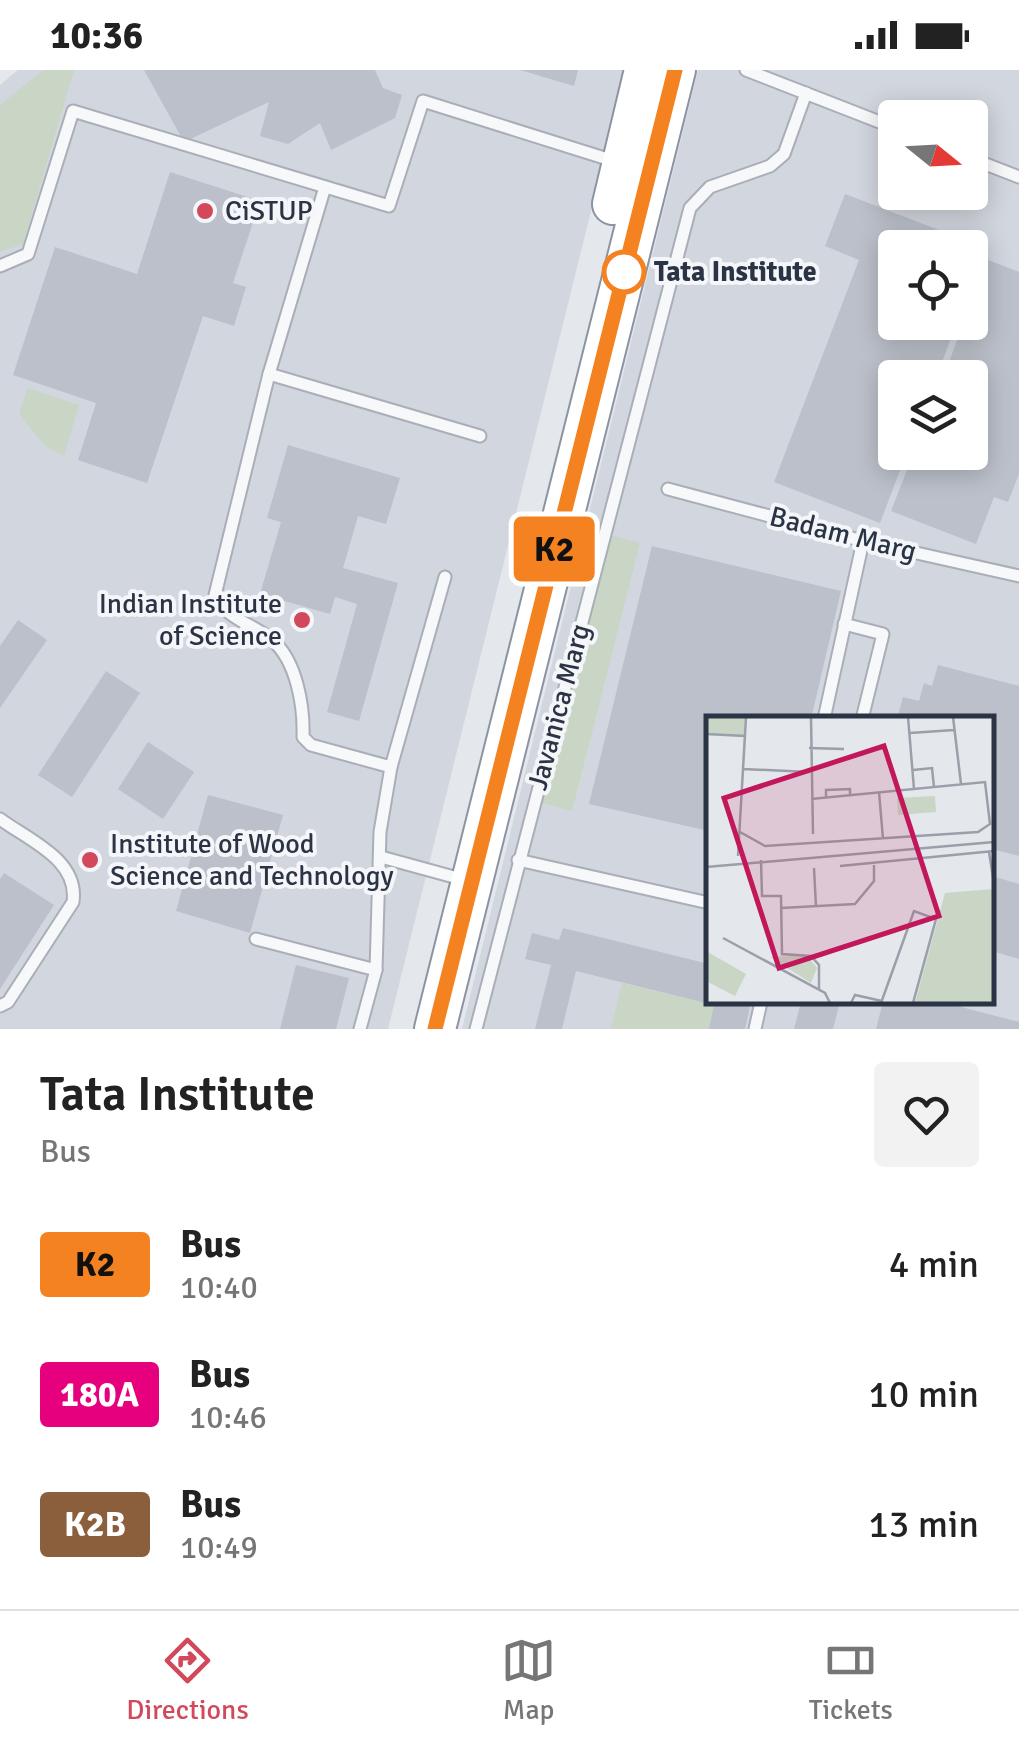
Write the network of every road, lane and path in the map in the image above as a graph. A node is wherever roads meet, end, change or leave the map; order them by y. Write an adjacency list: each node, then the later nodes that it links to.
1 (646, 70): 6 (highway)
2 (675, 70): 6 (highway)
3 (746, 70): 4 (lane)
4 (806, 94): 5 (lane); 24 (lane, Javanica Marg)
5 (878, 122)
6 (638, 159): 9 (lane); 25 (highway); 33 (highway)
7 (988, 165): 8 (lane)
8 (1019, 177)
9 (325, 186): 10 (lane); 11 (lane)
10 (0, 266)
11 (269, 374): 12 (lane); 21 (lane)
12 (480, 436)
13 (668, 489): 14 (lane, Badam Marg)
14 (863, 541): 16 (lane, Badam Marg); 18 (lane)
15 (1019, 559): 16 (lane)
16 (1016, 575)
17 (445, 578): 21 (lane)
18 (844, 624): 19 (lane); 20 (lane)
19 (825, 716)
20 (863, 716)
21 (391, 767): 23 (lane)
22 (0, 819): 30 (lane)
23 (382, 857): 25 (lane); 28 (lane)
24 (518, 860): 26 (lane); 34 (lane, Javanica Marg)
25 (454, 877): 32 (highway)
26 (706, 902)
27 (256, 939): 28 (lane)
28 (376, 970): 31 (lane)
29 (761, 1004): 35 (lane)
30 (0, 1006)
31 (360, 1029)
32 (415, 1029)
33 (435, 1029)
34 (476, 1029)
35 (755, 1029)

